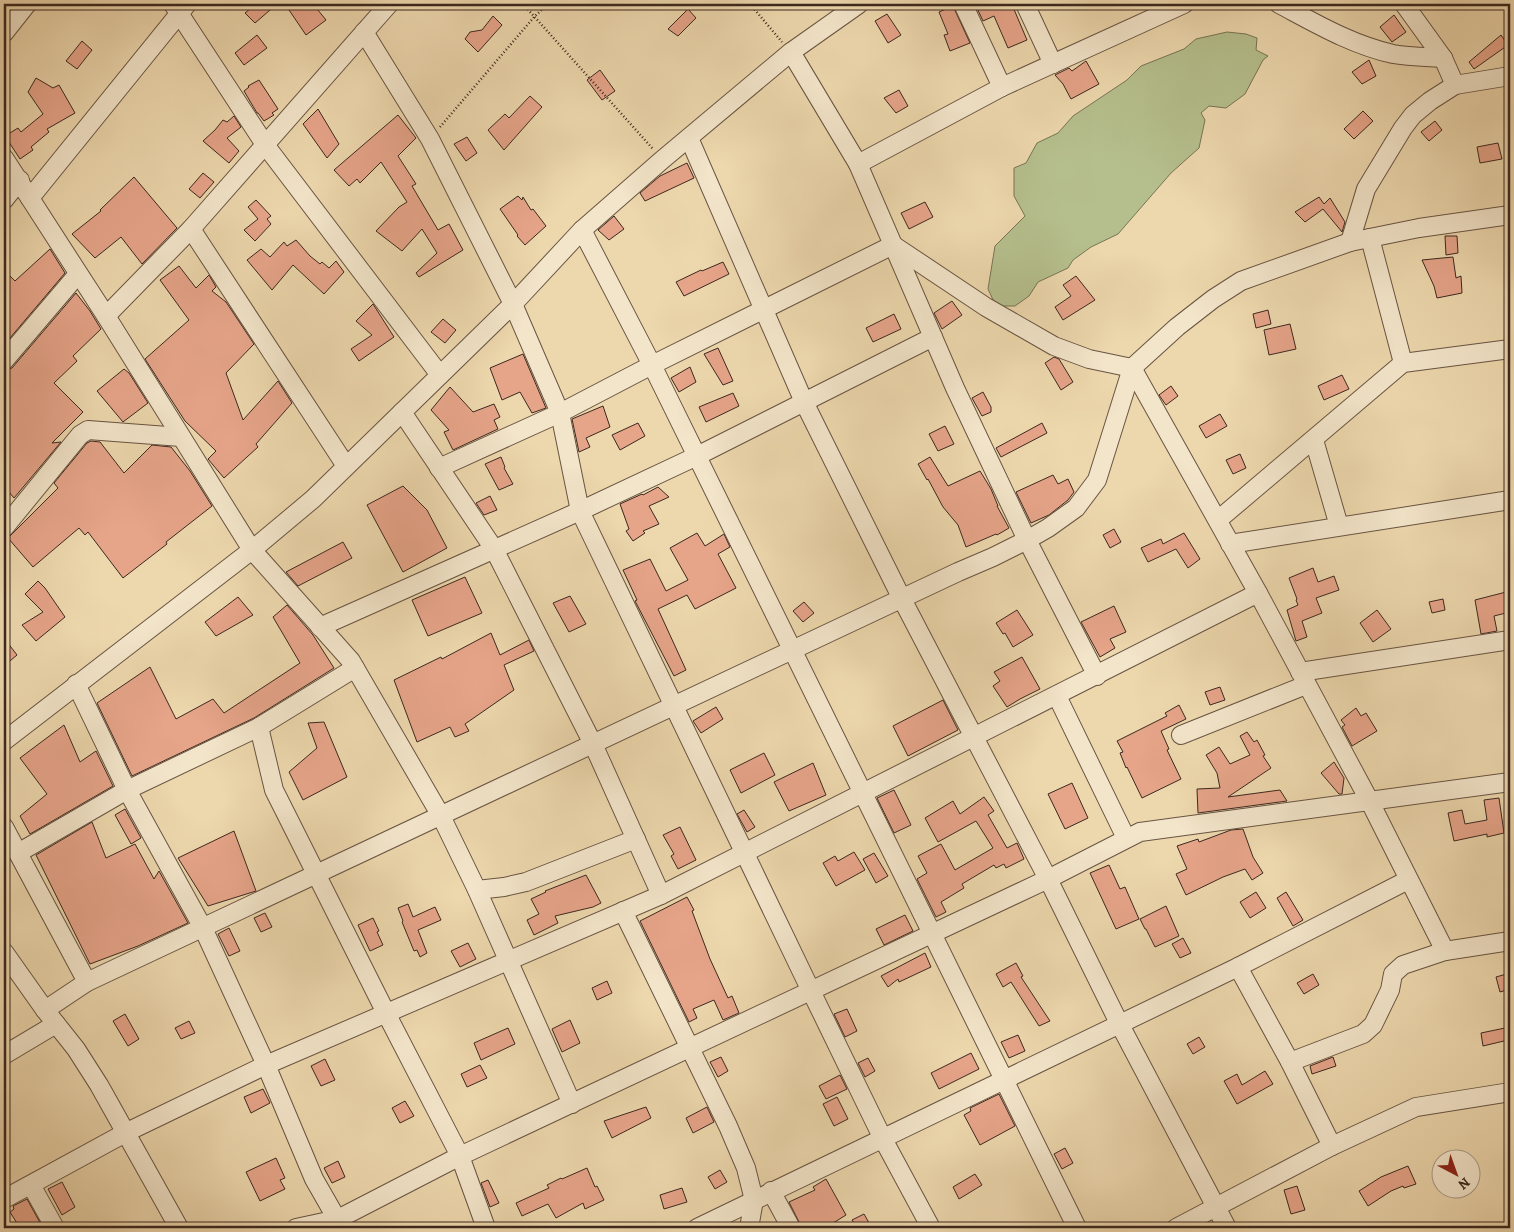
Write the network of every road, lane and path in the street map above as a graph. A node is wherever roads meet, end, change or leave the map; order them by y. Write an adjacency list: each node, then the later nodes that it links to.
1 (27, 4): 15 (street)
2 (389, 4): 14 (street)
3 (523, 4): 13 (path)
4 (548, 4): 13 (path)
5 (750, 4): 16 (path)
6 (859, 4): 16 (street)
7 (963, 4): 21 (street)
8 (1025, 4): 18 (street)
9 (1184, 4): 18 (street)
10 (1279, 4): 17 (street)
11 (1404, 4): 17 (street)
12 (180, 7): 24 (street); 29 (street)
13 (534, 16): 23 (path); 26 (path)
14 (364, 32): 23 (street); 24 (street)
15 (4, 33)
16 (790, 52): 22 (street); 27 (street)
17 (1444, 58): 20 (street)
18 (1053, 64): 21 (street)
19 (1510, 76): 20 (street)
20 (1455, 85): 35 (street)
21 (1002, 87): 27 (street)
22 (688, 138): 26 (street); 39 (street)
23 (430, 139): 38 (street)
24 (266, 146): 32 (street); 47 (street)
25 (4, 158): 28 (street)
26 (662, 160): 33 (street)
27 (858, 164): 36 (street)
28 (20, 180): 29 (street); 30 (street)
29 (30, 198): 37 (street)
30 (4, 200)
31 (1510, 215): 34 (street)
32 (191, 229): 40 (street); 54 (street)
33 (582, 230): 38 (street); 45 (street)
34 (1370, 238): 35 (street); 44 (street)
35 (1350, 242): 46 (street)
36 (893, 245): 39 (street); 41 (street); 46 (street)
37 (78, 274): 40 (street); 43 (street)
38 (513, 304): 47 (street); 50 (street)
39 (765, 309): 45 (street); 48 (street)
40 (106, 316): 51 (street)
41 (933, 337): 48 (street); 61 (street)
42 (1510, 349): 44 (street)
43 (4, 362)
44 (1403, 363): 52 (street)
45 (652, 365): 50 (street); 53 (street)
46 (1132, 368): 58 (street); 61 (street)
47 (440, 375): 49 (street)
48 (804, 402): 53 (street); 66 (street)
49 (402, 412): 54 (street); 55 (street)
50 (560, 413): 55 (street); 57 (street)
51 (181, 437): 60 (street); 63 (street)
52 (1314, 440): 58 (street); 59 (street)
53 (696, 456): 57 (street); 69 (street)
54 (346, 466): 63 (street)
55 (439, 468): 64 (street)
56 (1510, 500): 59 (street)
57 (580, 511): 64 (street); 75 (street)
58 (1218, 520): 62 (street)
59 (1340, 526): 62 (street)
60 (4, 528)
61 (1027, 540): 66 (street); 71 (street)
62 (1230, 544): 65 (street)
63 (252, 550): 67 (street); 73 (street)
64 (494, 550): 67 (street); 80 (street)
65 (1258, 594): 71 (street); 72 (street)
66 (902, 599): 69 (street); 78 (street)
67 (320, 627): 70 (street)
68 (1510, 640): 72 (street)
69 (792, 650): 75 (street); 83 (street)
70 (354, 668): 76 (street); 85 (street)
71 (1097, 676): 74 (street)
72 (1303, 679): 77 (street); 84 (street)
73 (76, 684): 79 (street); 82 (street)
74 (1057, 696): 78 (street); 87 (street)
75 (674, 706): 80 (street); 90 (street)
76 (259, 727): 82 (street); 91 (street)
77 (1181, 735)
78 (973, 738): 83 (street); 92 (street)
79 (4, 741)
80 (593, 744): 85 (street); 88 (street)
81 (1510, 782): 84 (street)
82 (127, 790): 89 (street); 97 (street)
83 (863, 794): 90 (street); 98 (street)
84 (1368, 800): 87 (street); 93 (street)
85 (441, 816): 91 (street); 94 (street)
86 (4, 827): 89 (street)
87 (1126, 838): 92 (street)
88 (636, 839): 94 (street); 95 (street)
89 (18, 853): 104 (street)
90 (744, 854): 95 (street); 105 (street)
91 (316, 873): 97 (street); 106 (street)
92 (1048, 879): 98 (street); 108 (street)
93 (1408, 880): 100 (street); 103 (street)
94 (477, 890): 102 (street)
95 (661, 895): 96 (street)
96 (623, 911): 102 (street); 109 (street)
97 (203, 928): 104 (street); 112 (street)
98 (932, 934): 105 (street); 113 (street)
99 (1510, 941): 100 (street)
100 (1445, 951): 111 (street)
101 (4, 952): 107 (street)
102 (508, 962): 106 (street); 115 (street)
103 (1238, 967): 108 (street); 111 (street)
104 (87, 982): 107 (street)
105 (811, 991): 109 (street); 117 (street)
106 (386, 1013): 112 (street); 119 (street)
107 (51, 1017): 110 (street); 116 (street)
108 (1119, 1023): 113 (street); 124 (street)
109 (690, 1048): 115 (street); 123 (street)
110 (4, 1055)
111 (1290, 1062): 118 (street)
112 (266, 1065): 116 (street); 125 (street)
113 (1004, 1080): 117 (street); 134 (street)
114 (1510, 1092): 118 (street)
115 (572, 1104): 119 (street)
116 (127, 1132): 120 (street); 127 (street)
117 (883, 1139): 121 (street); 133 (street)
118 (1332, 1146): 124 (street)
119 (460, 1156): 125 (street); 129 (street)
120 (31, 1185): 122 (street); 126 (street)
121 (772, 1191): 123 (street); 132 (street)
122 (4, 1199)
123 (754, 1200): 130 (street); 131 (street)
124 (1217, 1208): 135 (street); 136 (street)
125 (340, 1224): 128 (street)
126 (55, 1228)
127 (179, 1228)
128 (296, 1228)
129 (486, 1228)
130 (697, 1228)
131 (749, 1228)
132 (791, 1228)
133 (931, 1228)
134 (1077, 1228)
135 (1176, 1228)
136 (1227, 1228)

